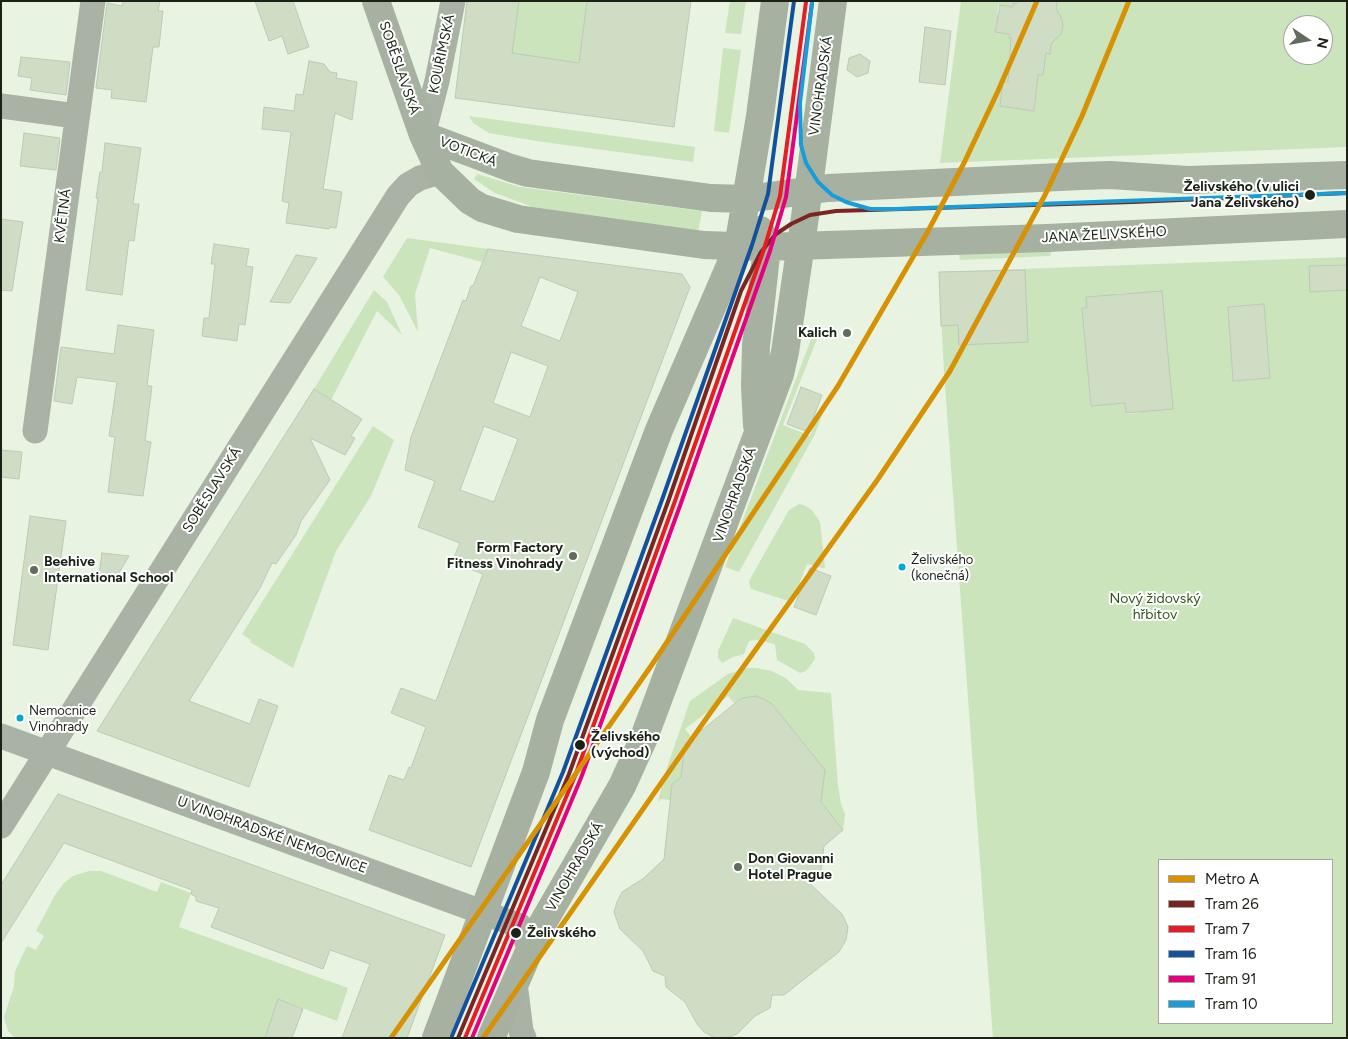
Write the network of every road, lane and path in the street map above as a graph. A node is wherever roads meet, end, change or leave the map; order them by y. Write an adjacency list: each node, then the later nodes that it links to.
1 (93, 1): 7 (street, KVĚTNÁ)
2 (376, 1): 8 (main road, SOBĚSLAVSKÁ)
3 (453, 1): 8 (street, KOUŘIMSKÁ)
4 (776, 1): 12 (main road)
5 (833, 1): 11 (main road, VINOHRADSKÁ)
6 (1, 106): 7 (street)
7 (76, 116): 17 (street, KVĚTNÁ)
8 (423, 135): 9 (main road, VOTICKÁ); 12 (main road, VOTICKÁ)
9 (440, 172): 14 (main road, VOTICKÁ); 20 (street, SOBĚSLAVSKÁ)
10 (1347, 175): 11 (main road)
11 (808, 190): 12 (main road, VOTICKÁ); 16 (main road, VINOHRADSKÁ)
12 (747, 199): 14 (main road); 15 (main road)
13 (1347, 224): 16 (main road, JANA ŽELIVSKÉHO)
14 (738, 247): 15 (main road, VOTICKÁ); 22 (main road)
15 (767, 247): 16 (main road, JANA ŽELIVSKÉHO); 18 (main road)
16 (800, 247): 18 (main road, VINOHRADSKÁ)
17 (35, 431)
18 (757, 434): 23 (main road, VINOHRADSKÁ)
19 (1, 736): 20 (street, U VINOHRADSKÉ NEMOCNICE)
20 (47, 753): 21 (street, SOBĚSLAVSKÁ); 22 (street, U VINOHRADSKÉ NEMOCNICE)
21 (1, 826)
22 (483, 913): 23 (street, U VINOHRADSKÉ NEMOCNICE); 25 (main road)
23 (530, 949): 24 (main road, VINOHRADSKÁ)
24 (515, 983): 26 (main road, VINOHRADSKÁ); 27 (street)
25 (436, 1038)
26 (492, 1038)
27 (524, 1038)

